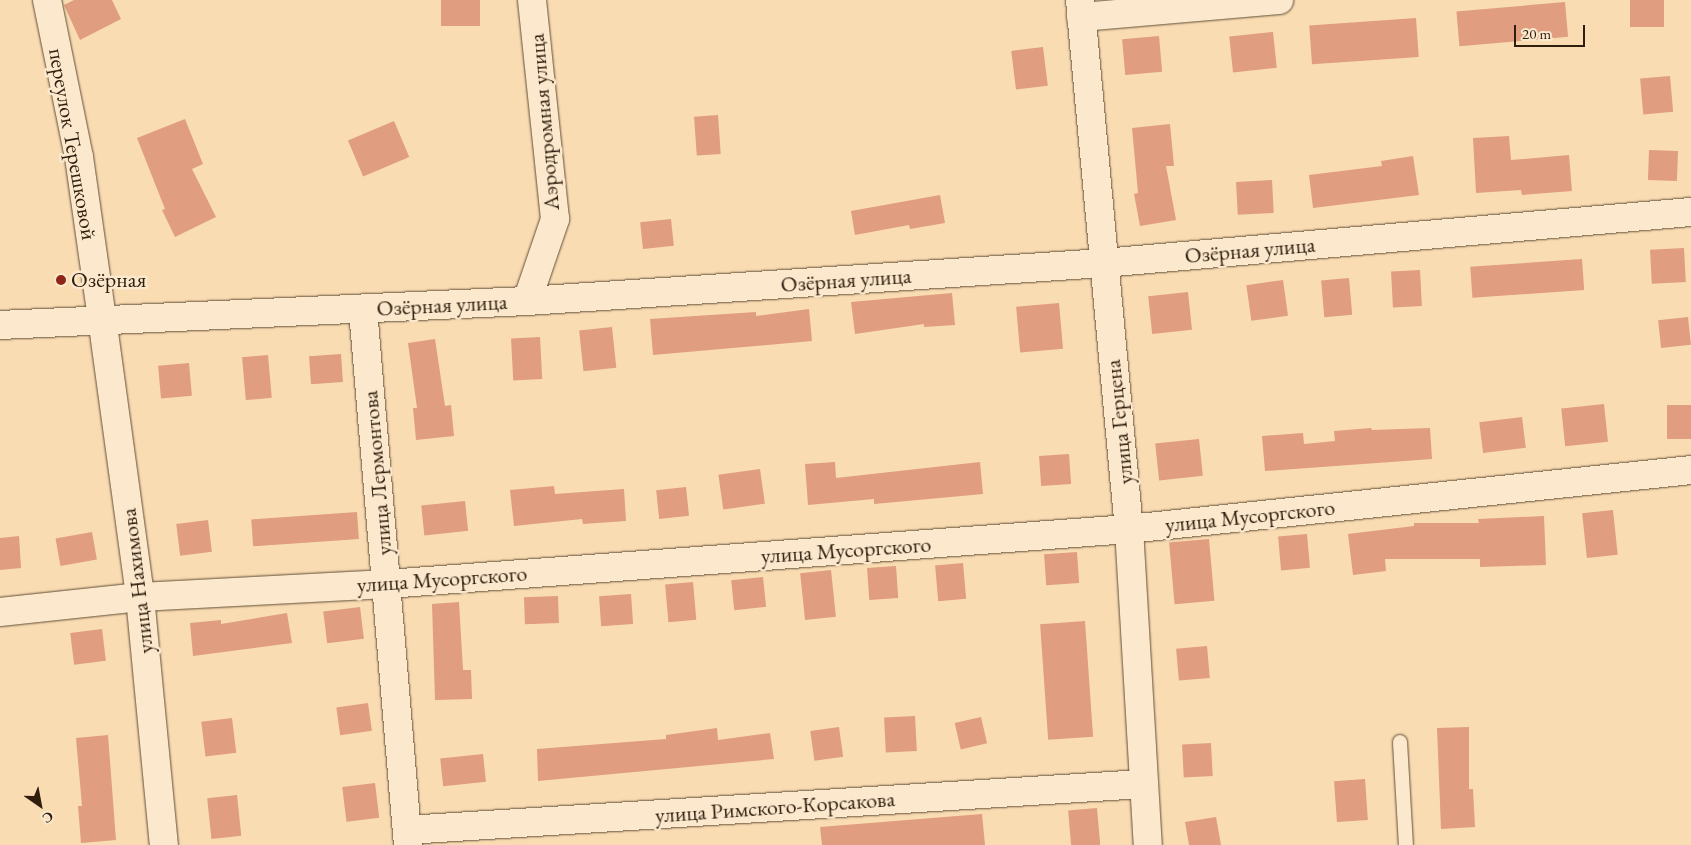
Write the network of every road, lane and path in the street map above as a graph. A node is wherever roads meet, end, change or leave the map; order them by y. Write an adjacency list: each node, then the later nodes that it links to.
1 (46, 0): 9 (street, переулок Терешковой)
2 (532, 0): 7 (street, Аэродромная улица)
3 (1278, 0): 4 (street)
4 (1081, 9): 6 (street, улица Герцена)
5 (1691, 212): 6 (street, Озёрная улица)
6 (1103, 263): 7 (street, Озёрная улица); 12 (street, улица Герцена)
7 (527, 301): 8 (street, Озёрная улица)
8 (363, 310): 9 (street, Озёрная улица); 13 (street, улица Лермонтова)
9 (102, 318): 10 (street, Озёрная улица); 14 (street, улица Нахимова)
10 (0, 325)
11 (1691, 470): 12 (street, улица Мусоргского)
12 (1129, 529): 13 (street, улица Мусоргского); 17 (street, улица Герцена)
13 (387, 584): 14 (street, улица Мусоргского); 18 (street, улица Лермонтова)
14 (140, 597): 15 (street, улица Мусоргского); 19 (street, улица Нахимова)
15 (0, 612)
16 (1400, 742): 21 (lane)
17 (1143, 784): 18 (street, улица Римского-Корсакова); 20 (street, улица Герцена)
18 (407, 837)
19 (164, 845)
20 (1148, 845)
21 (1406, 845)

